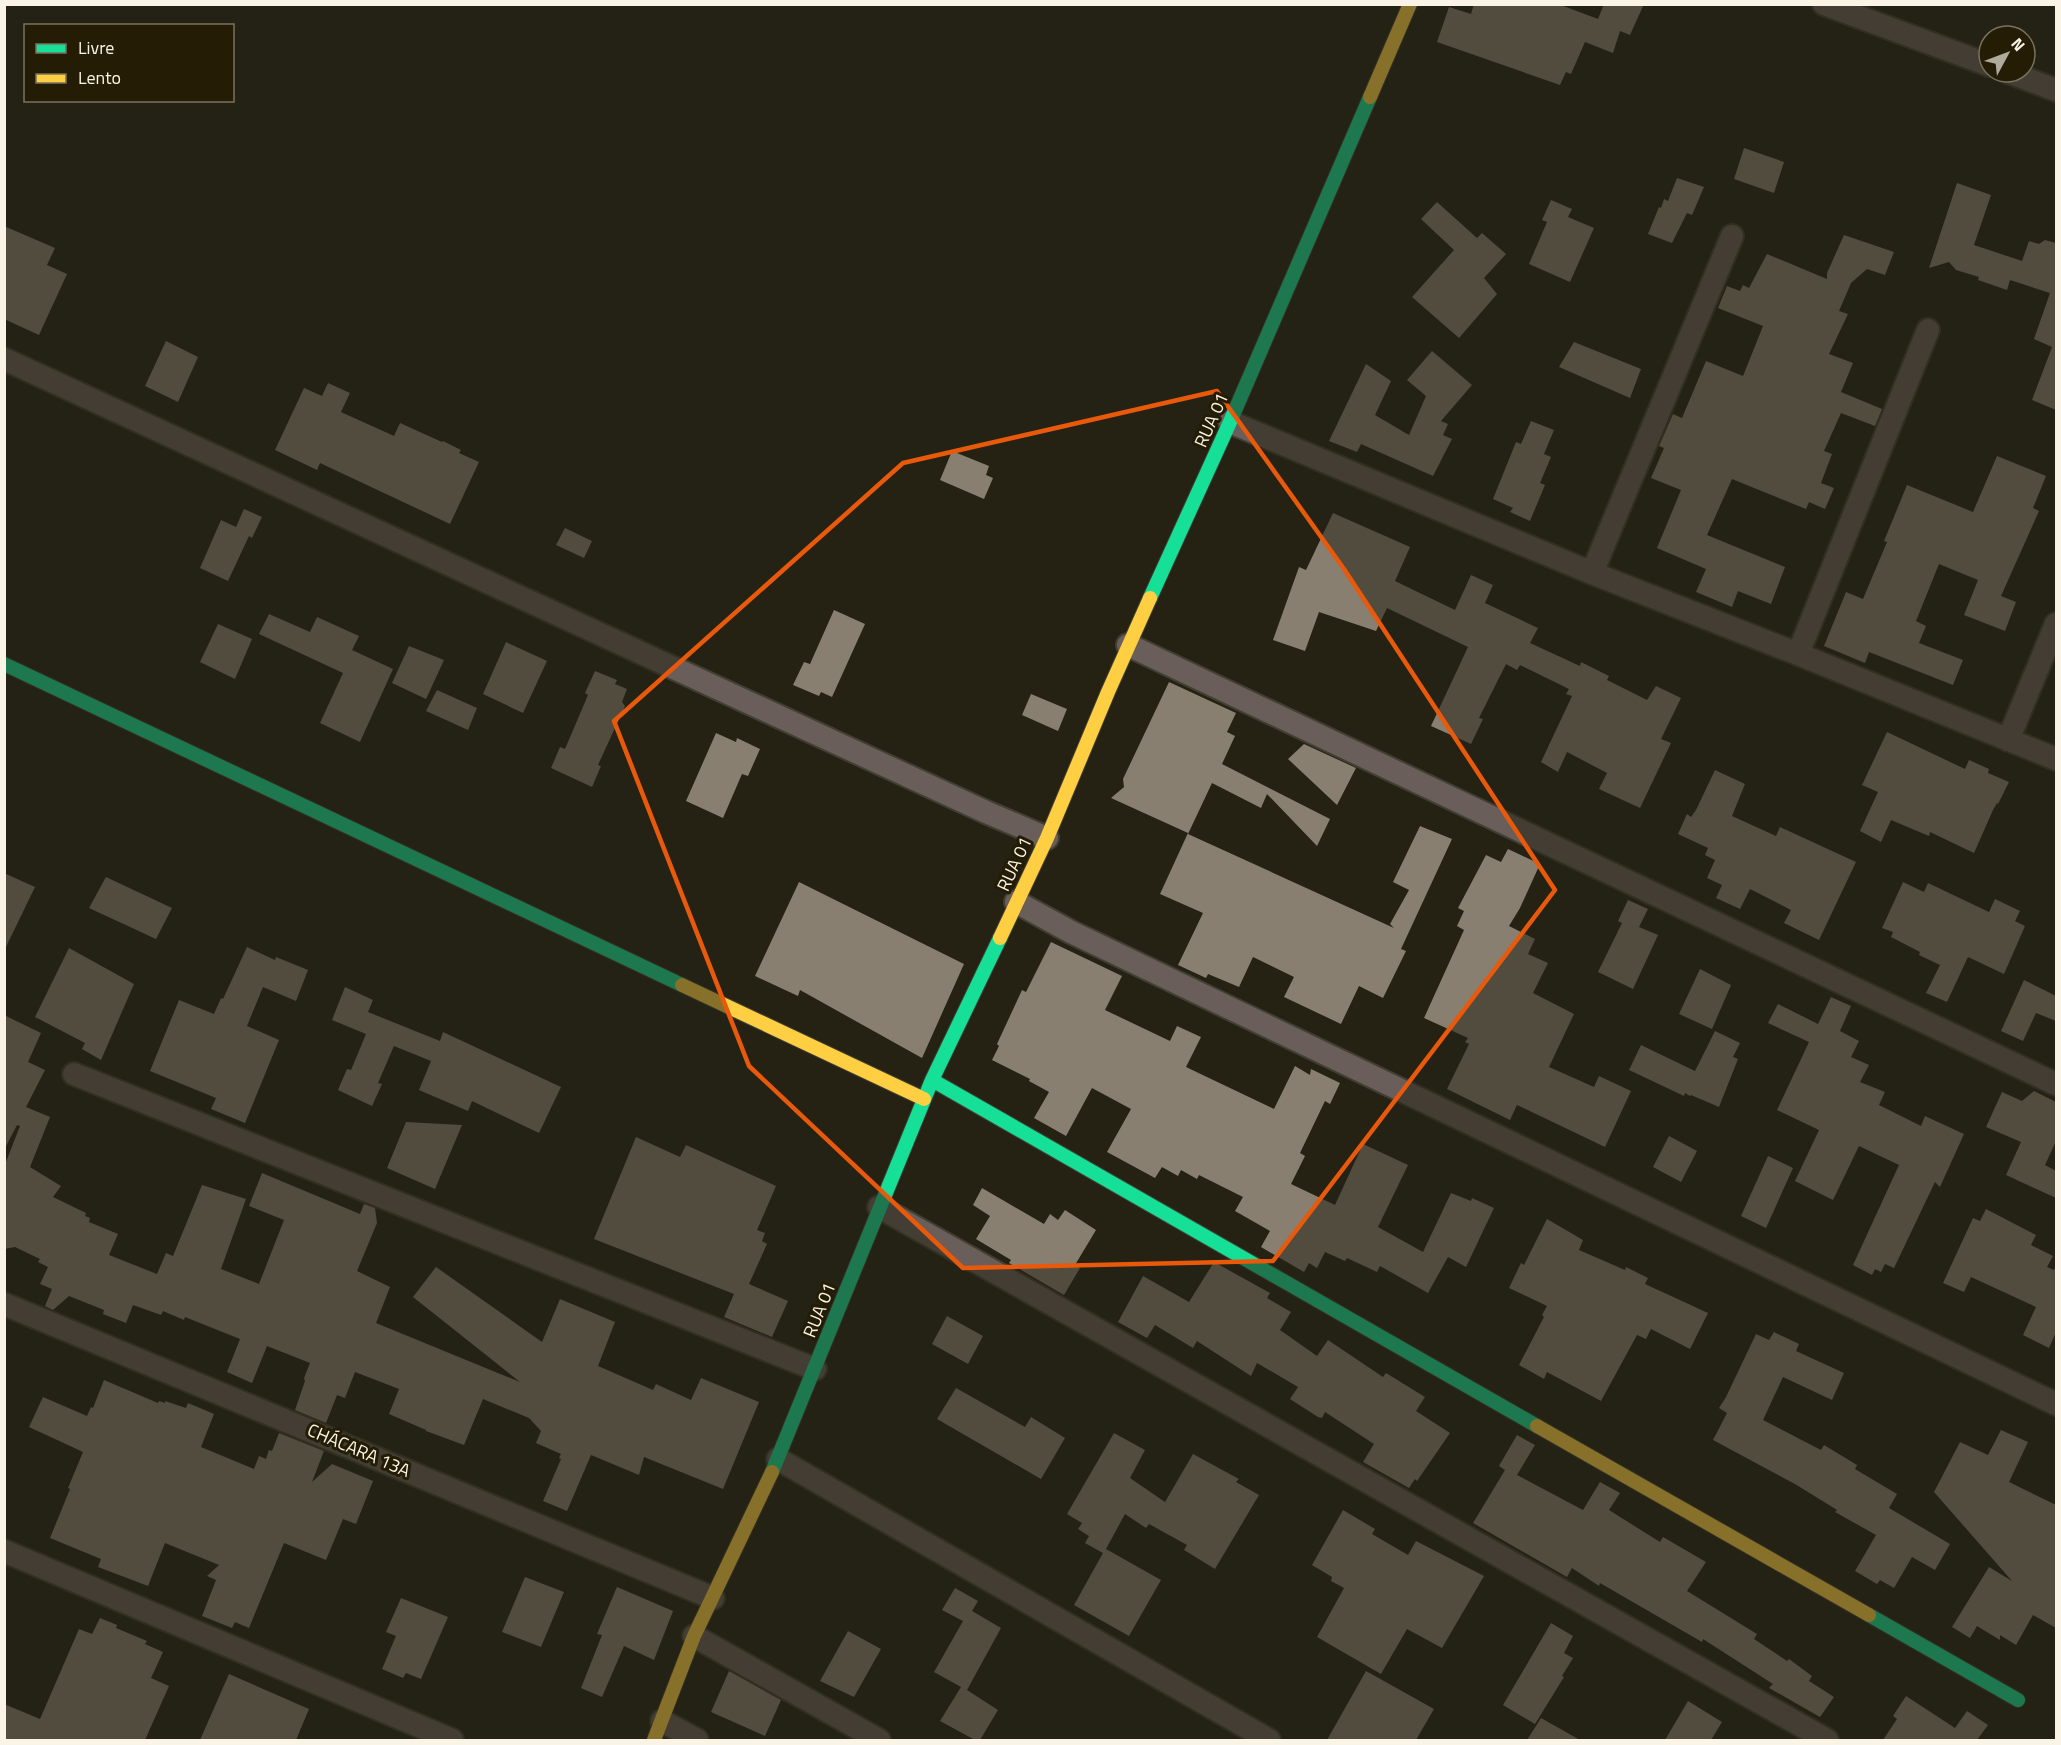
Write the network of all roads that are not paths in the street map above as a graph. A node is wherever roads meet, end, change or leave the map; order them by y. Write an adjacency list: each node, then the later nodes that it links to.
1 (1410, 4): 9 (street, RUA 01)
2 (1824, 4): 3 (street)
3 (1977, 61)
4 (2037, 83): 5 (street)
5 (2056, 90)
6 (1732, 236): 10 (street)
7 (1928, 330): 13 (street)
8 (4, 359): 17 (street)
9 (1230, 422): 10 (street); 12 (street, RUA 01)
10 (1592, 573): 13 (street)
11 (2056, 624): 15 (street)
12 (1128, 645): 17 (street, RUA 01); 21 (street)
13 (1798, 654): 15 (street)
14 (4, 664): 22 (street)
15 (2008, 740): 16 (street)
16 (2056, 759)
17 (1047, 838): 18 (street, RUA 01)
18 (1016, 902): 20 (street, RUA 01); 26 (street)
19 (74, 1074): 25 (street)
20 (932, 1080): 22 (street, RUA 01); 31 (street)
21 (2056, 1084)
22 (924, 1099): 23 (street, RUA 01)
23 (879, 1208): 25 (street, RUA 01); 37 (street)
24 (4, 1304): 29 (street, CHÁCARA 13A)
25 (814, 1369): 27 (street, RUA 01)
26 (2056, 1404)
27 (778, 1459): 29 (street, RUA 01); 36 (street)
28 (4, 1551): 33 (street)
29 (712, 1598): 30 (street, RUA 01)
30 (694, 1636): 32 (street, RUA 01); 35 (street)
31 (2018, 1700)
32 (658, 1731): 34 (street)
33 (452, 1740)
34 (697, 1740)
35 (879, 1740)
36 (1269, 1740)
37 (1827, 1740)

